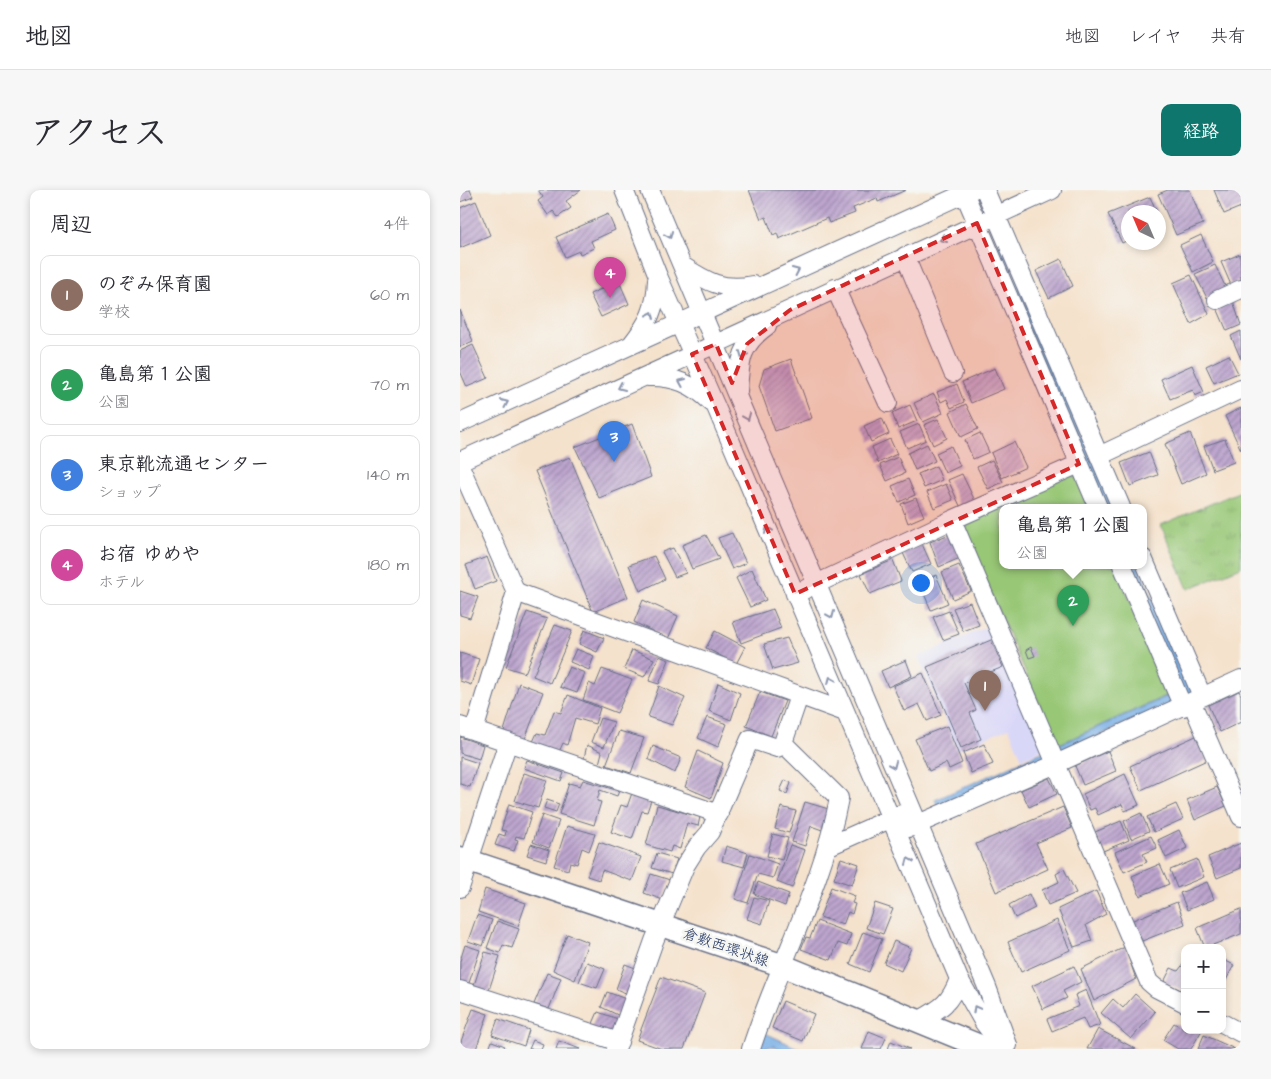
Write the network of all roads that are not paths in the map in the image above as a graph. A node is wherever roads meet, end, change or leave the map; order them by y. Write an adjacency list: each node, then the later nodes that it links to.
1 (624, 190): 10 (street)
2 (650, 190): 9 (street, one-way to 9)
3 (986, 190): 6 (street)
4 (1052, 190): 6 (street)
5 (966, 191): 7 (street); 11 (street, one-way to 5)
6 (996, 215): 7 (street); 28 (street)
7 (977, 223): 8 (street, one-way to 8); 28 (street)
8 (904, 256): 12 (street); 21 (street)
9 (682, 265): 11 (street); 16 (street)
10 (658, 276): 17 (street); 19 (street, one-way to 10)
11 (777, 280): 16 (street)
12 (835, 288): 15 (street); 25 (street)
13 (1241, 289): 14 (street)
14 (1217, 300)
15 (790, 310): 18 (street); 24 (street, one-way to 24)
16 (703, 314): 17 (street); 18 (street)
17 (679, 325): 19 (street); 20 (street)
18 (716, 344): 20 (street); 24 (street)
19 (629, 348): 27 (street, one-way to 19)
20 (692, 354): 22 (street); 26 (street)
21 (953, 372)
22 (642, 377): 26 (street, one-way to 22); 29 (street, one-way to 29)
23 (1241, 389): 28 (street)
24 (738, 397): 36 (street, one-way to 36)
25 (888, 403)
26 (716, 407): 38 (street, one-way to 26)
27 (460, 423)
28 (1088, 458): 31 (street); 32 (street); 33 (street)
29 (460, 461)
30 (460, 466): 37 (street)
31 (1097, 504)
32 (1119, 504)
33 (952, 520): 36 (street); 46 (street)
34 (1124, 569): 41 (street)
35 (1146, 569): 41 (street)
36 (817, 583): 38 (street); 48 (street, one-way to 48)
37 (516, 592): 40 (street); 43 (street)
38 (795, 594): 42 (street, one-way to 38)
39 (1241, 679): 41 (street)
40 (799, 696): 42 (street); 45 (street)
41 (1187, 699): 46 (street); 49 (street)
42 (845, 712): 50 (street)
43 (467, 728): 44 (street)
44 (508, 742): 47 (street); 52 (street)
45 (784, 743): 47 (street); 51 (street)
46 (1053, 756): 48 (street); 58 (street)
47 (719, 814): 54 (street)
48 (915, 816): 50 (street); 66 (street)
49 (1241, 817)
50 (894, 826): 51 (street); 56 (street, one-way to 50)
51 (829, 846): 55 (street)
52 (465, 860): 53 (street); 54 (main road, 倉敷西環状線)
53 (460, 888)
54 (661, 924): 55 (main road, 倉敷西環状線); 62 (street)
55 (781, 966): 59 (main road, 倉敷西環状線); 63 (street)
56 (959, 980): 59 (street); 65 (street, one-way to 56)
57 (460, 990): 62 (street)
58 (1181, 1001)
59 (920, 1020): 64 (main road, 倉敷西環状線)
60 (1226, 1025): 61 (street)
61 (1241, 1033)
62 (618, 1045)
63 (751, 1049)
64 (987, 1049)
65 (1004, 1049)
66 (1009, 1049)

